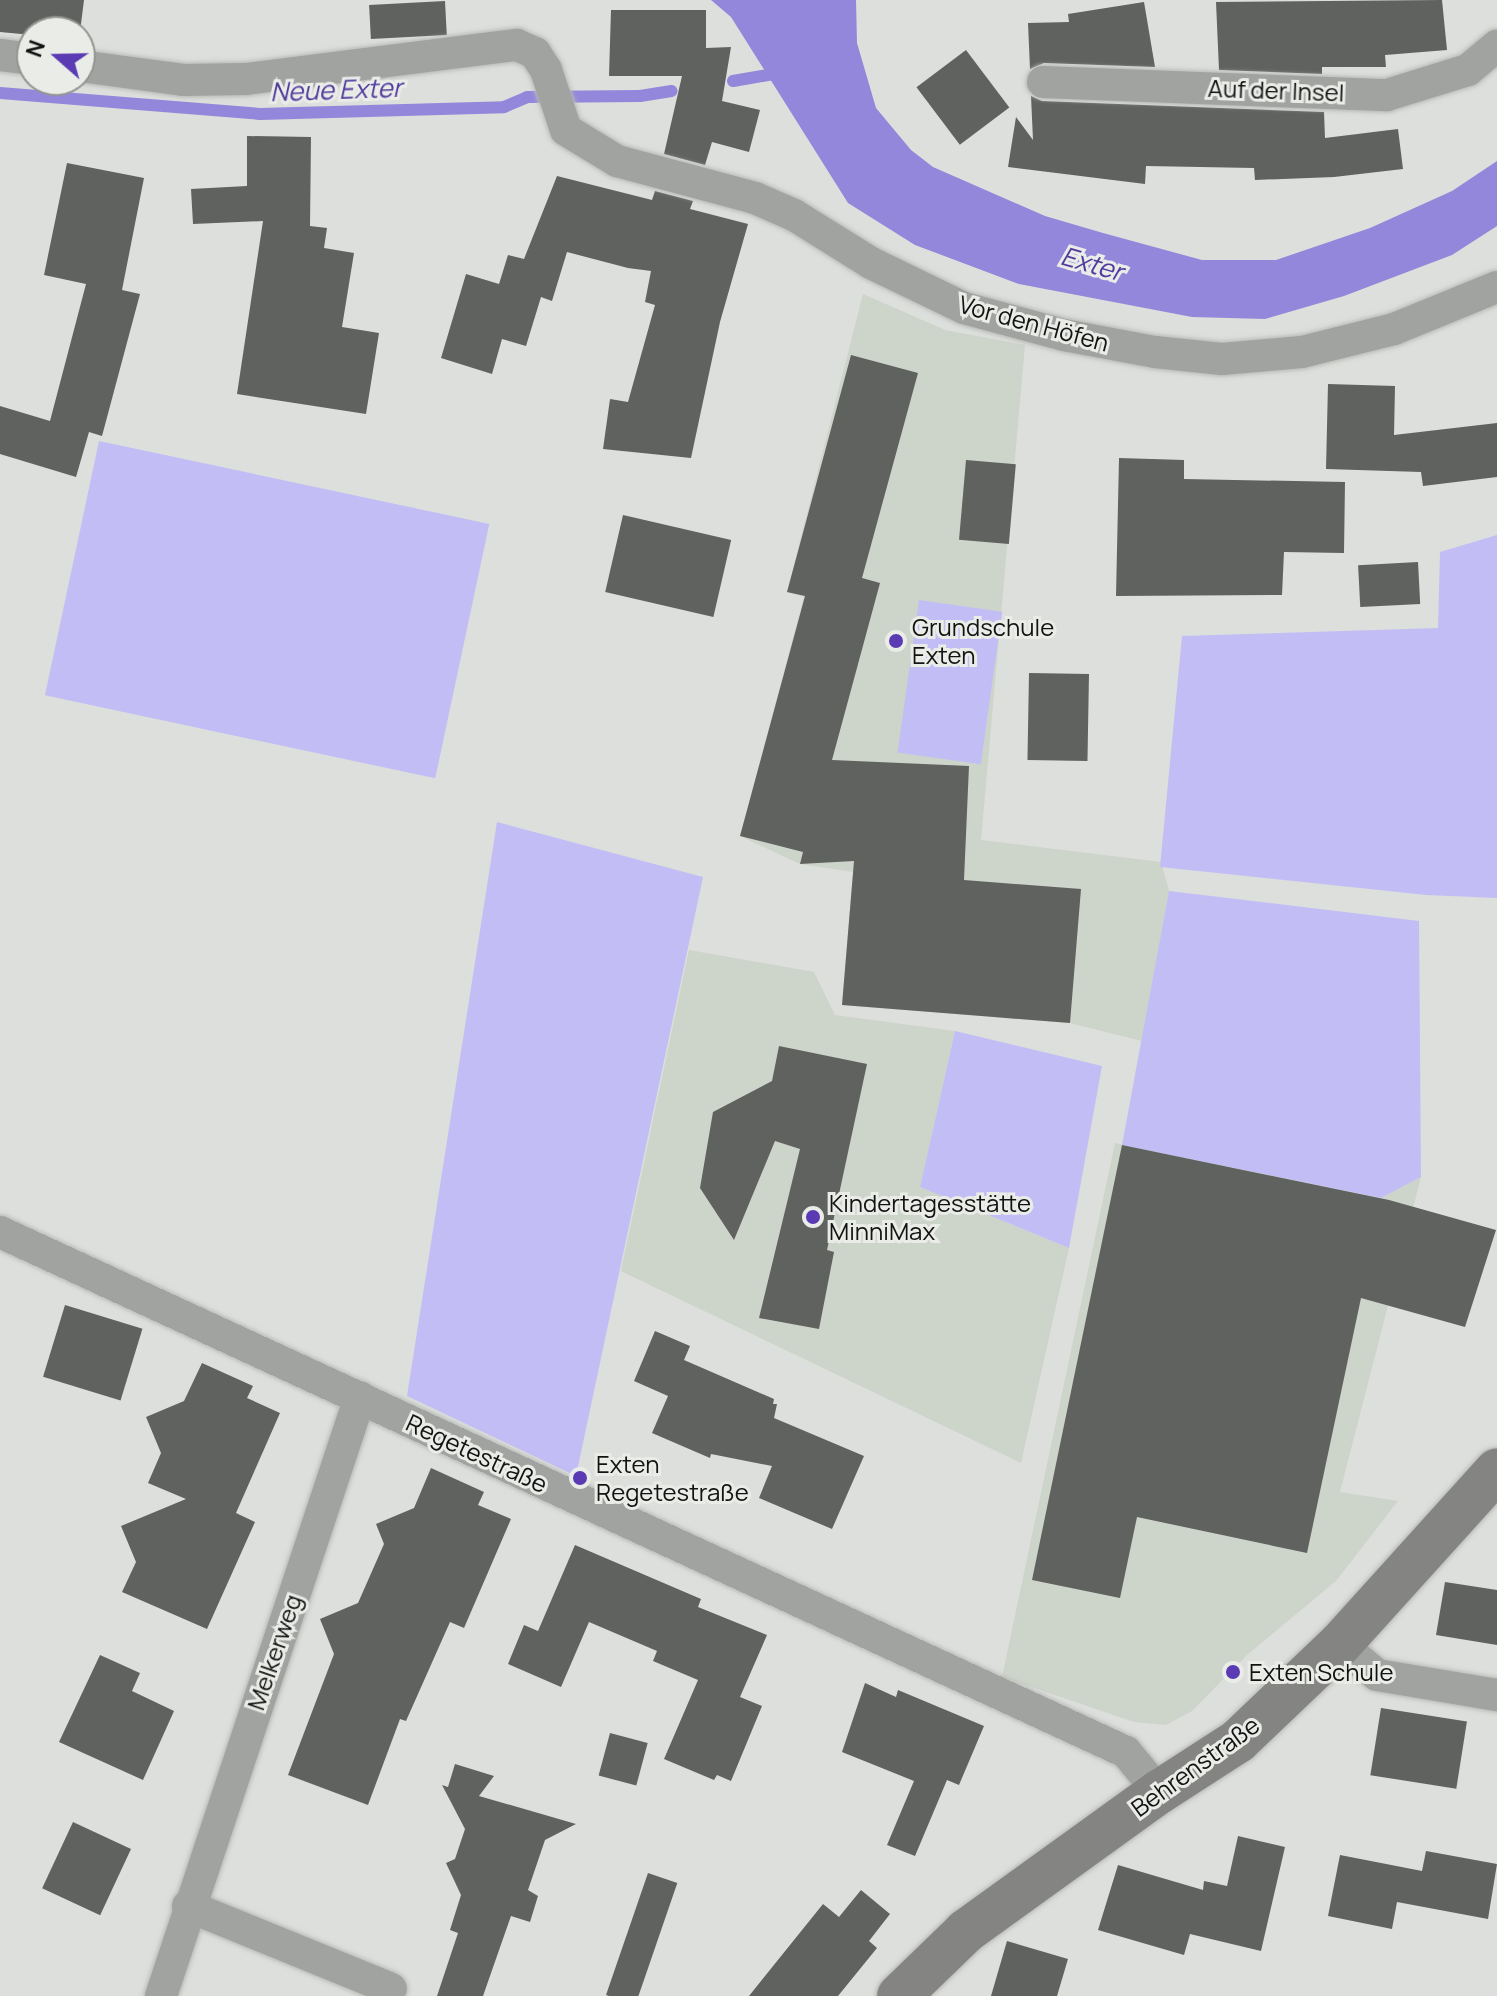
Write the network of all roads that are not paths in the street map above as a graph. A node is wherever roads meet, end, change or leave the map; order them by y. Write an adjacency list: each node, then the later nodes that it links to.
1 (1497, 46): 3 (street, Auf der Insel)
2 (96, 68): 4 (street, Vor den Höfen)
3 (1043, 82)
4 (1497, 287)
5 (0, 1232): 6 (street, Regetestraße)
6 (360, 1397): 10 (street, Regetestraße); 11 (street, Melkerweg)
7 (1497, 1470): 8 (main road, Behrenstraße)
8 (1340, 1644): 9 (street); 10 (main road, Behrenstraße)
9 (1497, 1695)
10 (1159, 1792): 14 (main road, Behrenstraße)
11 (188, 1906): 12 (street); 13 (street, Melkerweg)
12 (391, 1989)
13 (161, 1996)
14 (899, 1996)

